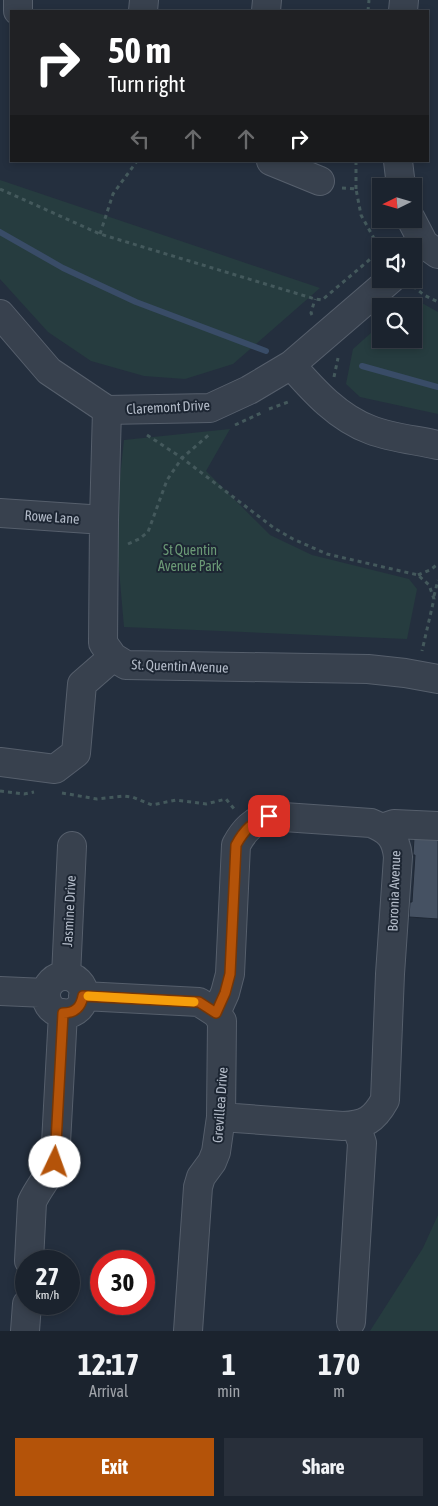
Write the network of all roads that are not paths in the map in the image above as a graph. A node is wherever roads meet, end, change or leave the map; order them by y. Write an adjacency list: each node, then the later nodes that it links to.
1 (273, 162): 4 (street)
2 (398, 162): 3 (street)
3 (400, 178)
4 (320, 181)
5 (415, 228): 6 (street)
6 (425, 251)
7 (393, 288): 9 (street, Claremont Drive)
8 (0, 314): 10 (street, Claremont Drive)
9 (291, 365): 10 (street, Claremont Drive); 11 (street)
10 (107, 410): 13 (street, St. Quentin Avenue)
11 (438, 445)
12 (0, 513): 13 (street, Rowe Lane)
13 (104, 520): 14 (street, St. Quentin Avenue)
14 (113, 657): 15 (street, St. Quentin Avenue); 16 (street)
15 (427, 677)
16 (0, 762)
17 (438, 826): 18 (street)
18 (382, 828): 22 (street); 24 (street, Boronia Avenue)
19 (72, 846): 21 (street, Jasmine Drive)
20 (0, 990): 21 (street)
21 (58, 994): 22 (street); 25 (street, Jasmine Drive)
22 (216, 1013): 23 (street, Grevillea Drive)
23 (222, 1117): 24 (street, Boronia Avenue); 29 (street, Grevillea Drive)
24 (356, 1125): 27 (street)
25 (30, 1250)
26 (26, 1315): 28 (street)
27 (351, 1322)
28 (25, 1331)
29 (188, 1331)

